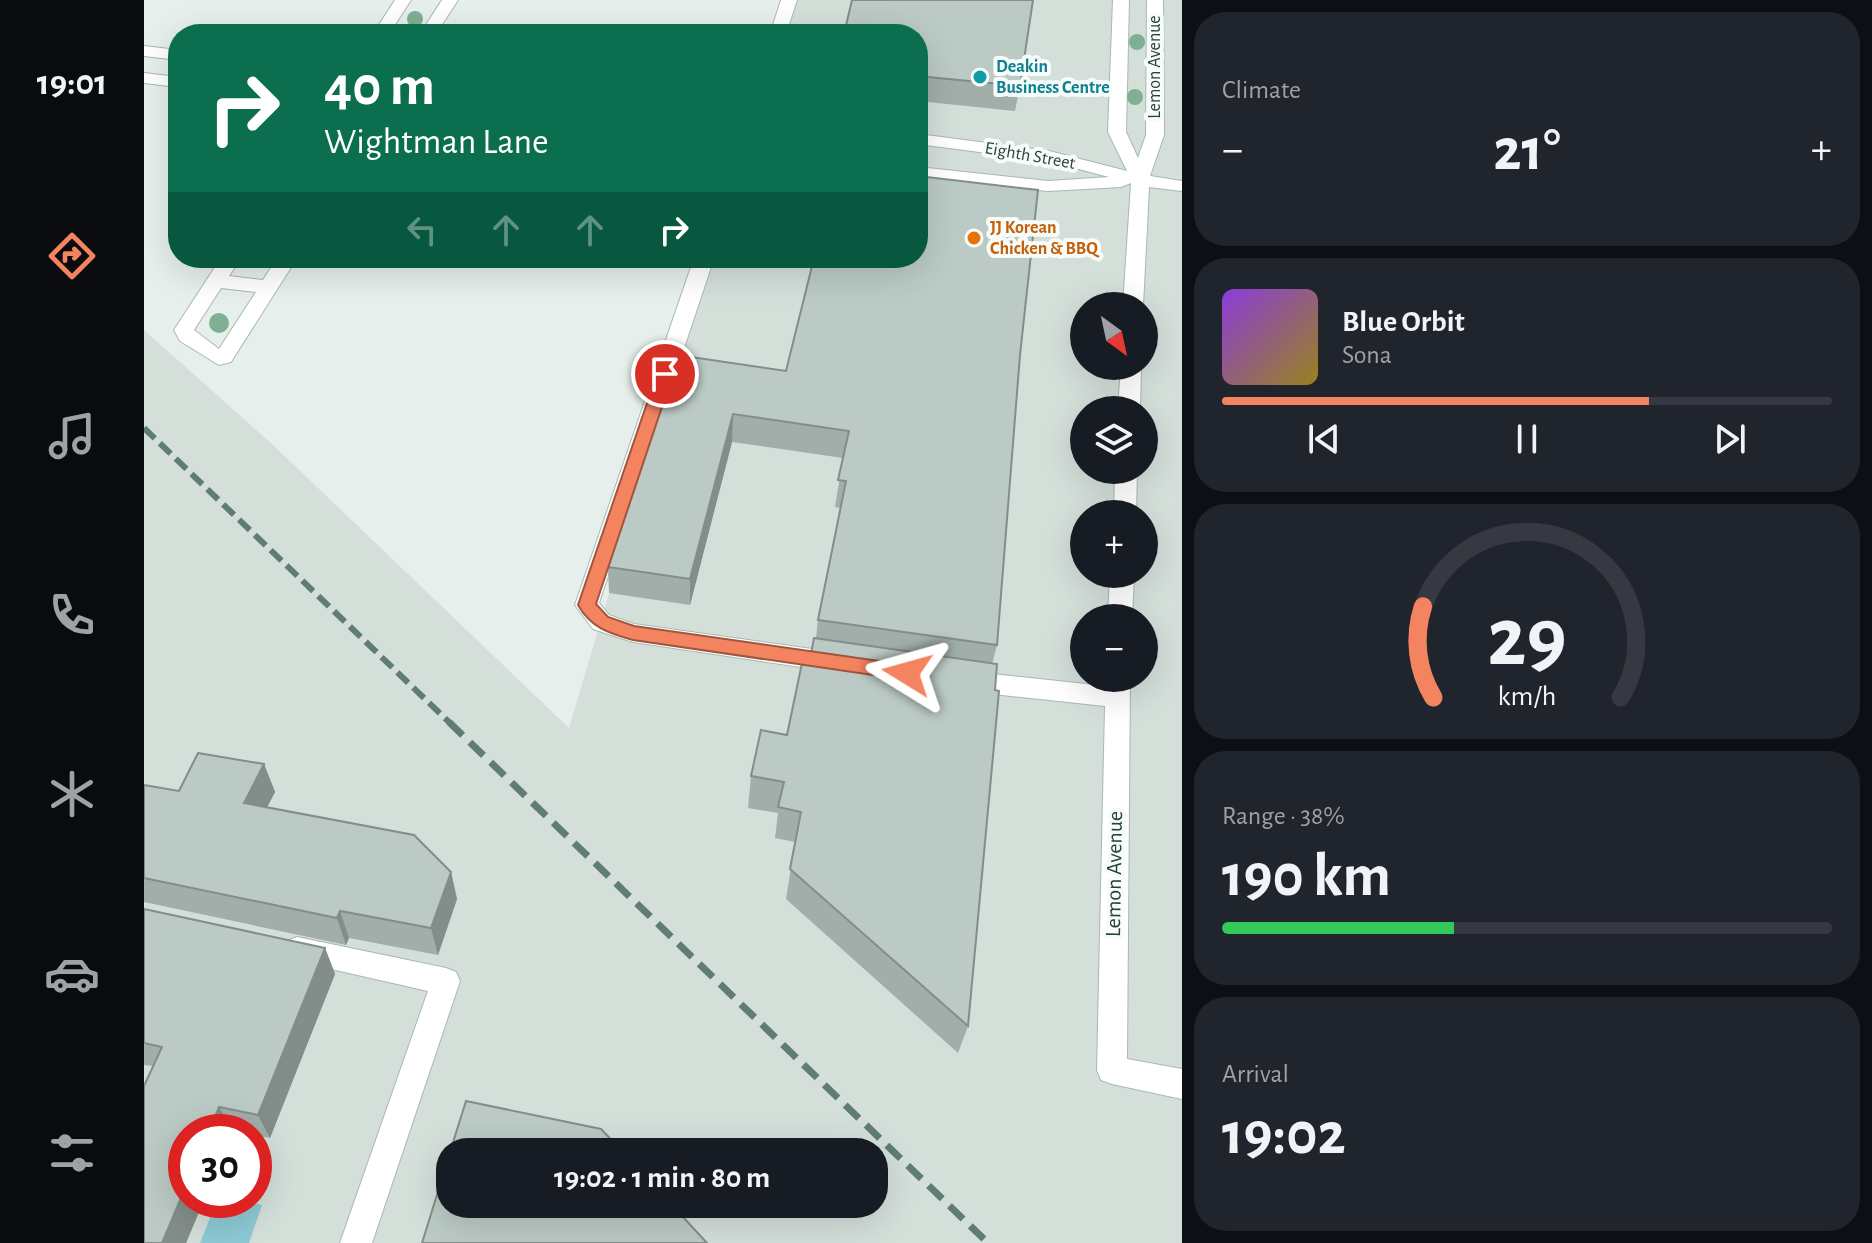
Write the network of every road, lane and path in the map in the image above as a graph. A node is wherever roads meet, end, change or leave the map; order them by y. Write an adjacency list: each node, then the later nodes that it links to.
1 (403, 0): 6 (street)
2 (450, 0): 7 (street)
3 (789, 0): 8 (street)
4 (1121, 0): 15 (street, Lemon Avenue)
5 (1155, 0): 15 (street, Lemon Avenue)
6 (387, 24)
7 (434, 24)
8 (781, 24)
9 (144, 51): 10 (street)
10 (168, 54)
11 (144, 78): 12 (street)
12 (168, 81)
13 (928, 140): 15 (street, Eighth Street)
14 (928, 173): 15 (street, Eighth Street)
15 (1140, 180): 16 (street, Eighth Street); 22 (street, Lemon Avenue)
16 (1182, 186)
17 (224, 268): 20 (street)
18 (281, 268): 21 (street)
19 (701, 268): 23 (street)
20 (216, 281): 21 (street); 21 (street)
21 (269, 287)
22 (1134, 292)
23 (870, 667)
24 (934, 676): 25 (street)
25 (1070, 689)
26 (1117, 692): 28 (street, Lemon Avenue)
27 (268, 944): 29 (street)
28 (1182, 1084)
29 (356, 1243)

